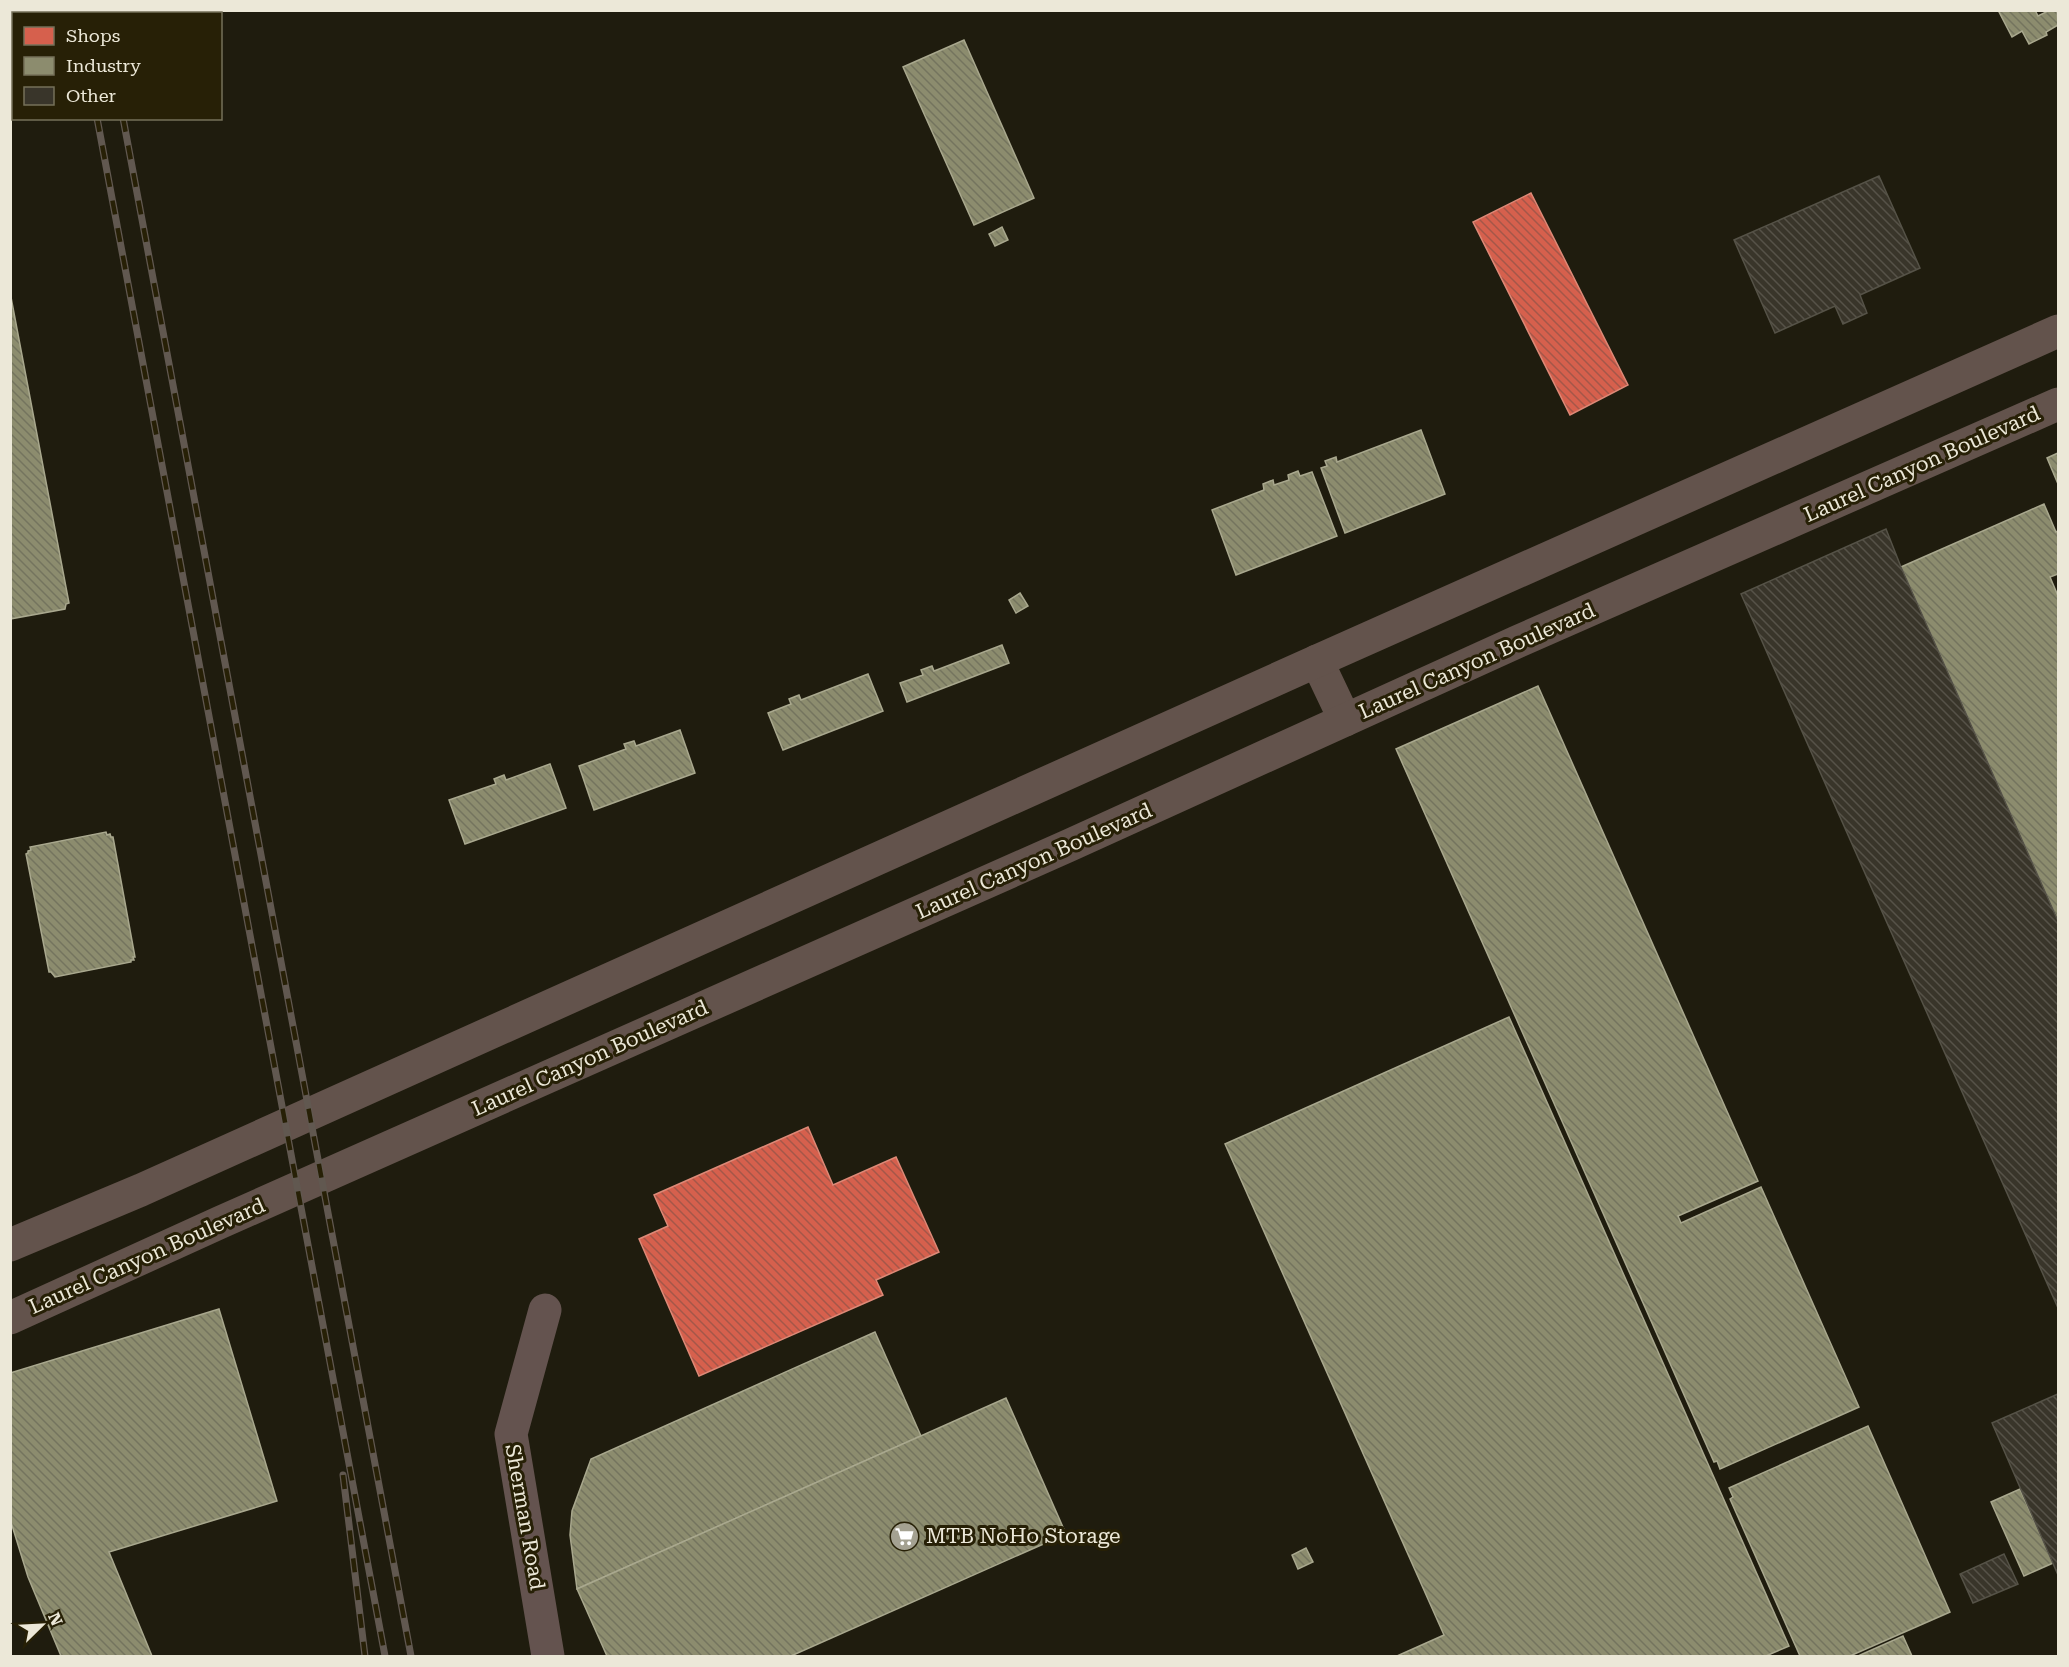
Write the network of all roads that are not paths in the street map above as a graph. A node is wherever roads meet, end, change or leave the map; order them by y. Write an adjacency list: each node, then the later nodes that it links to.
1 (2058, 331): 3 (main road)
2 (2058, 404): 4 (main road, Laurel Canyon Boulevard)
3 (1317, 661): 4 (main road); 5 (main road)
4 (1346, 720): 7 (main road, Laurel Canyon Boulevard)
5 (10, 1245)
6 (546, 1310): 8 (street, Sherman Road)
7 (10, 1318)
8 (548, 1656)

